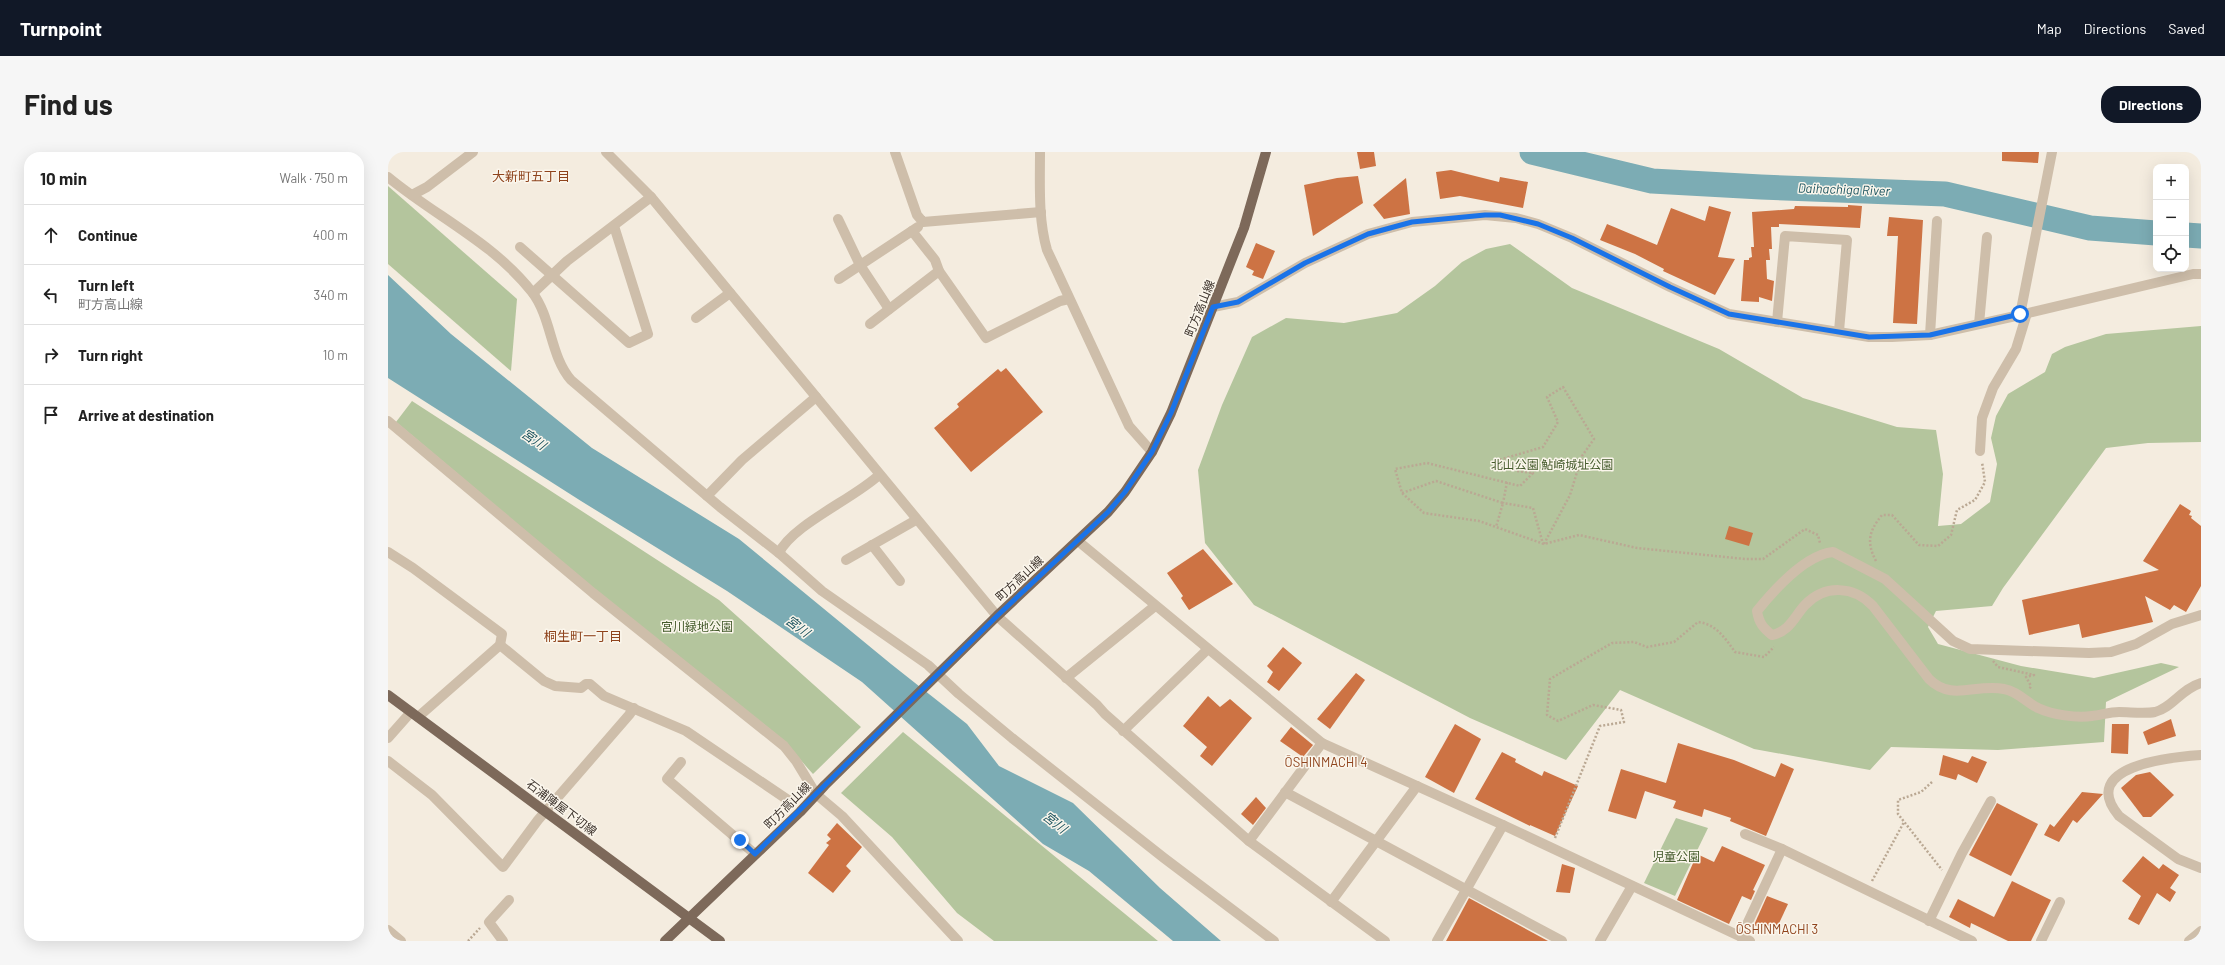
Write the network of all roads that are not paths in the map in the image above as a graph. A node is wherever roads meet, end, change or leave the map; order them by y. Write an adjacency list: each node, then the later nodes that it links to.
1 (473, 152): 8 (street)
2 (606, 152): 9 (street)
3 (895, 152): 13 (street)
4 (1040, 152): 10 (street)
5 (1266, 152): 26 (main road, 町方高山線)
6 (2052, 152): 28 (street)
7 (388, 177): 8 (street)
8 (412, 195): 23 (street)
9 (651, 197): 14 (street); 24 (street)
10 (1041, 212): 13 (street); 25 (street)
11 (838, 219): 18 (street)
12 (1937, 221): 34 (street)
13 (923, 222): 15 (street)
14 (614, 226): 21 (street); 21 (street)
15 (912, 231): 18 (street); 19 (street)
16 (1987, 237): 32 (street)
17 (520, 247): 21 (street)
18 (860, 265): 22 (street); 27 (street)
19 (939, 271): 25 (street); 27 (street)
20 (2201, 274): 28 (street)
21 (551, 275): 23 (street)
22 (839, 279)
23 (533, 293): 40 (street)
24 (730, 293): 29 (street); 35 (street)
25 (1069, 299): 38 (street)
26 (1213, 307): 30 (street); 38 (main road, 町方高山線)
27 (889, 309): 31 (street)
28 (2024, 314): 32 (street); 37 (street)
29 (696, 318)
30 (1777, 322): 33 (street); 33 (street)
31 (870, 324)
32 (1979, 324): 34 (street)
33 (1839, 331): 34 (street)
34 (1930, 335)
35 (816, 397): 39 (street); 40 (street)
36 (388, 421): 67 (street)
37 (1980, 451)
38 (1152, 452): 42 (main road, 町方高山線)
39 (879, 475): 41 (street); 45 (street)
40 (707, 496): 45 (street)
41 (916, 520): 43 (street); 50 (street)
42 (1078, 541): 48 (street); 50 (main road, 町方高山線)
43 (872, 546): 46 (street); 47 (street)
44 (388, 552): 51 (street)
45 (779, 553): 53 (street)
46 (846, 560)
47 (900, 581)
48 (1155, 606): 52 (street); 54 (street)
49 (2201, 615): 55 (street)
50 (997, 616): 53 (main road, 町方高山線); 54 (street)
51 (500, 645): 57 (street); 58 (street)
52 (1208, 649): 59 (street); 61 (street)
53 (937, 677): 67 (main road, 町方高山線); 93 (street)
54 (1066, 678): 59 (street)
55 (2201, 683)
56 (388, 695): 58 (main road, 石浦陣屋下切線)
57 (634, 708): 69 (street); 70 (street)
58 (415, 715): 60 (street); 70 (main road, 石浦陣屋下切線)
59 (1123, 731): 73 (street)
60 (388, 738)
61 (1322, 743): 65 (street); 66 (street)
62 (2201, 754): 77 (street)
63 (388, 761): 70 (street)
64 (681, 762): 76 (street)
65 (1416, 786): 71 (street); 74 (street)
66 (1285, 792): 73 (street); 74 (street)
67 (816, 794): 76 (main road, 町方高山線); 92 (street)
68 (1991, 801): 84 (street)
69 (791, 802)
70 (547, 811): 83 (main road, 石浦陣屋下切線)
71 (1503, 825): 78 (street); 79 (street)
72 (1745, 834): 75 (street)
73 (1249, 841): 81 (street)
74 (1376, 841): 79 (street); 81 (street)
75 (1782, 848): 84 (street); 87 (street)
76 (755, 854): 83 (main road, 町方高山線)
77 (2201, 868)
78 (1632, 886): 87 (street); 97 (street)
79 (1466, 889): 95 (street); 96 (street)
80 (509, 900): 89 (street)
81 (1331, 902): 94 (street)
82 (2060, 902): 99 (street)
83 (689, 918): 90 (main road, 町方高山線); 91 (main road, 石浦陣屋下切線)
84 (1929, 921): 98 (street)
85 (388, 930): 88 (street)
86 (2201, 931): 100 (street)
87 (1746, 939)
88 (401, 941)
89 (503, 941)
90 (665, 941)
91 (720, 941)
92 (958, 941)
93 (1274, 941)
94 (1385, 941)
95 (1437, 941)
96 (1562, 941)
97 (1600, 941)
98 (1972, 941)
99 (2041, 941)
100 (2189, 941)

